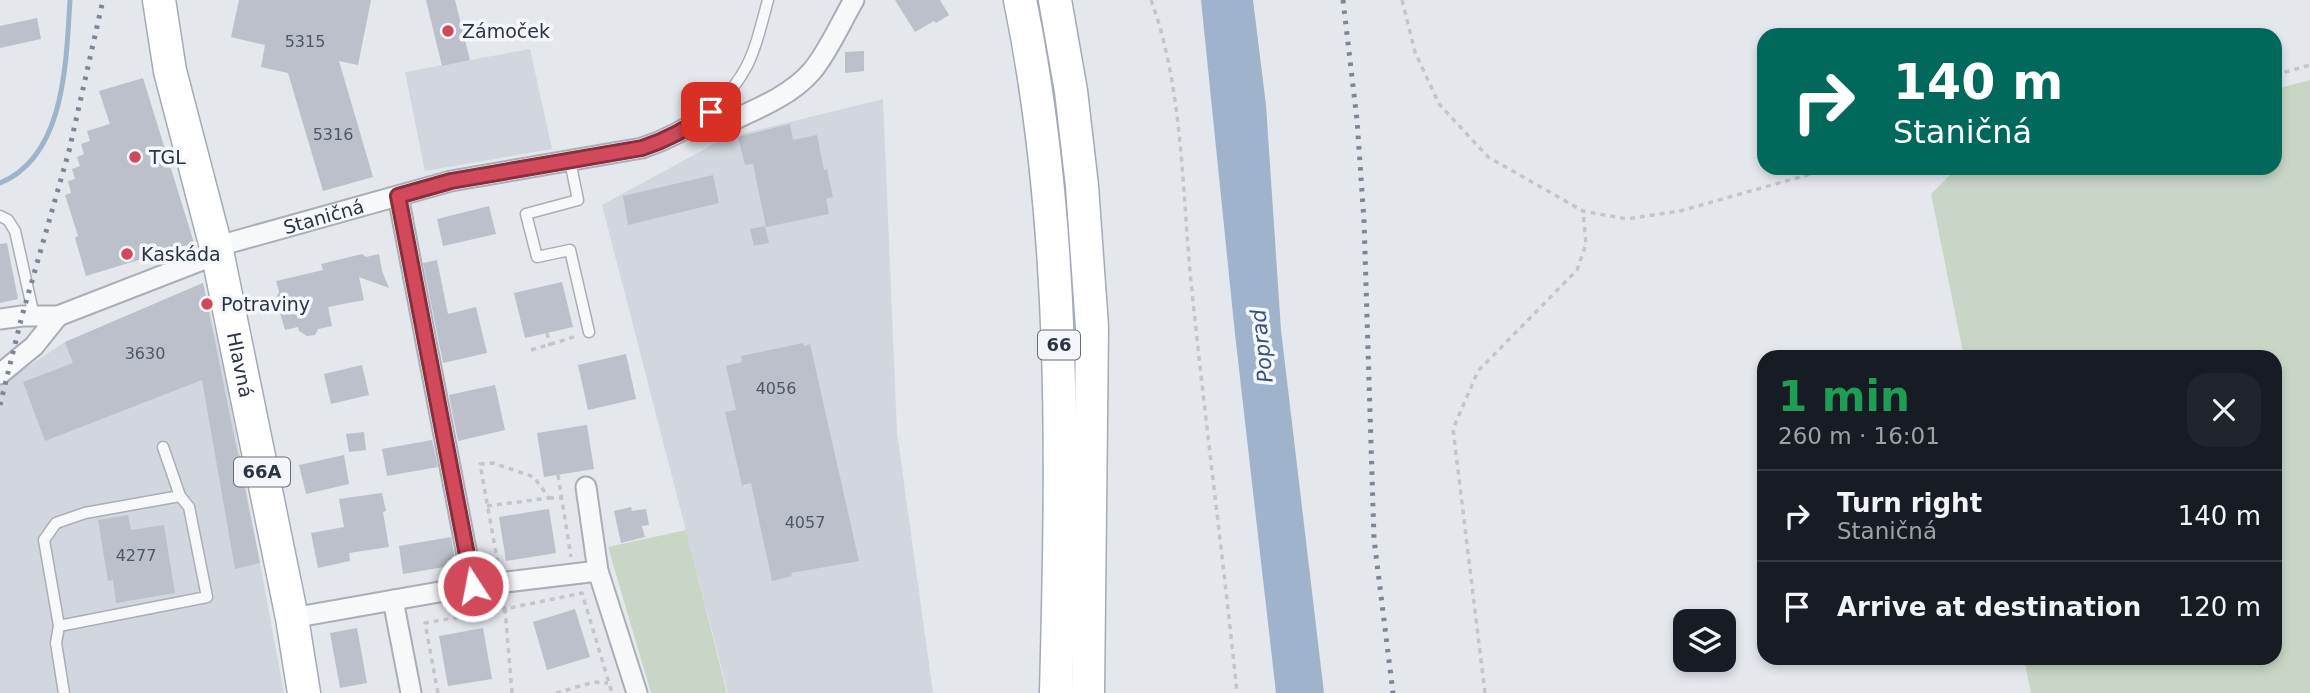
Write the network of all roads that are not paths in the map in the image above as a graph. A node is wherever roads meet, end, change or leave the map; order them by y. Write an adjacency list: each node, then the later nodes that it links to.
1 (159, 0): 10 (main road, Hlavná / 66A)
2 (768, 0): 6 (lane, Staničná)
3 (854, 0): 6 (street)
4 (1020, 0): 28 (main road, 66)
5 (1055, 0): 29 (main road, 66)
6 (714, 120): 7 (street, Staničná)
7 (570, 161): 8 (street, Staničná); 14 (lane)
8 (398, 196): 10 (street, Staničná); 20 (street)
9 (0, 216): 11 (lane)
10 (211, 255): 12 (street, Staničná); 22 (main road, Hlavná / 66A)
11 (28, 316): 12 (street); 13 (street)
12 (58, 316): 15 (street)
13 (0, 319)
14 (589, 332)
15 (4, 371)
16 (163, 447): 18 (lane)
17 (586, 487): 19 (street)
18 (180, 496): 23 (lane); 23 (lane)
19 (598, 571): 20 (street); 27 (street)
20 (473, 586): 21 (street)
21 (393, 600): 22 (street); 26 (street)
22 (292, 618): 25 (main road, Hlavná / 66A)
23 (59, 625): 24 (lane)
24 (64, 693)
25 (304, 693)
26 (411, 693)
27 (637, 693)
28 (1056, 693)
29 (1088, 693)

